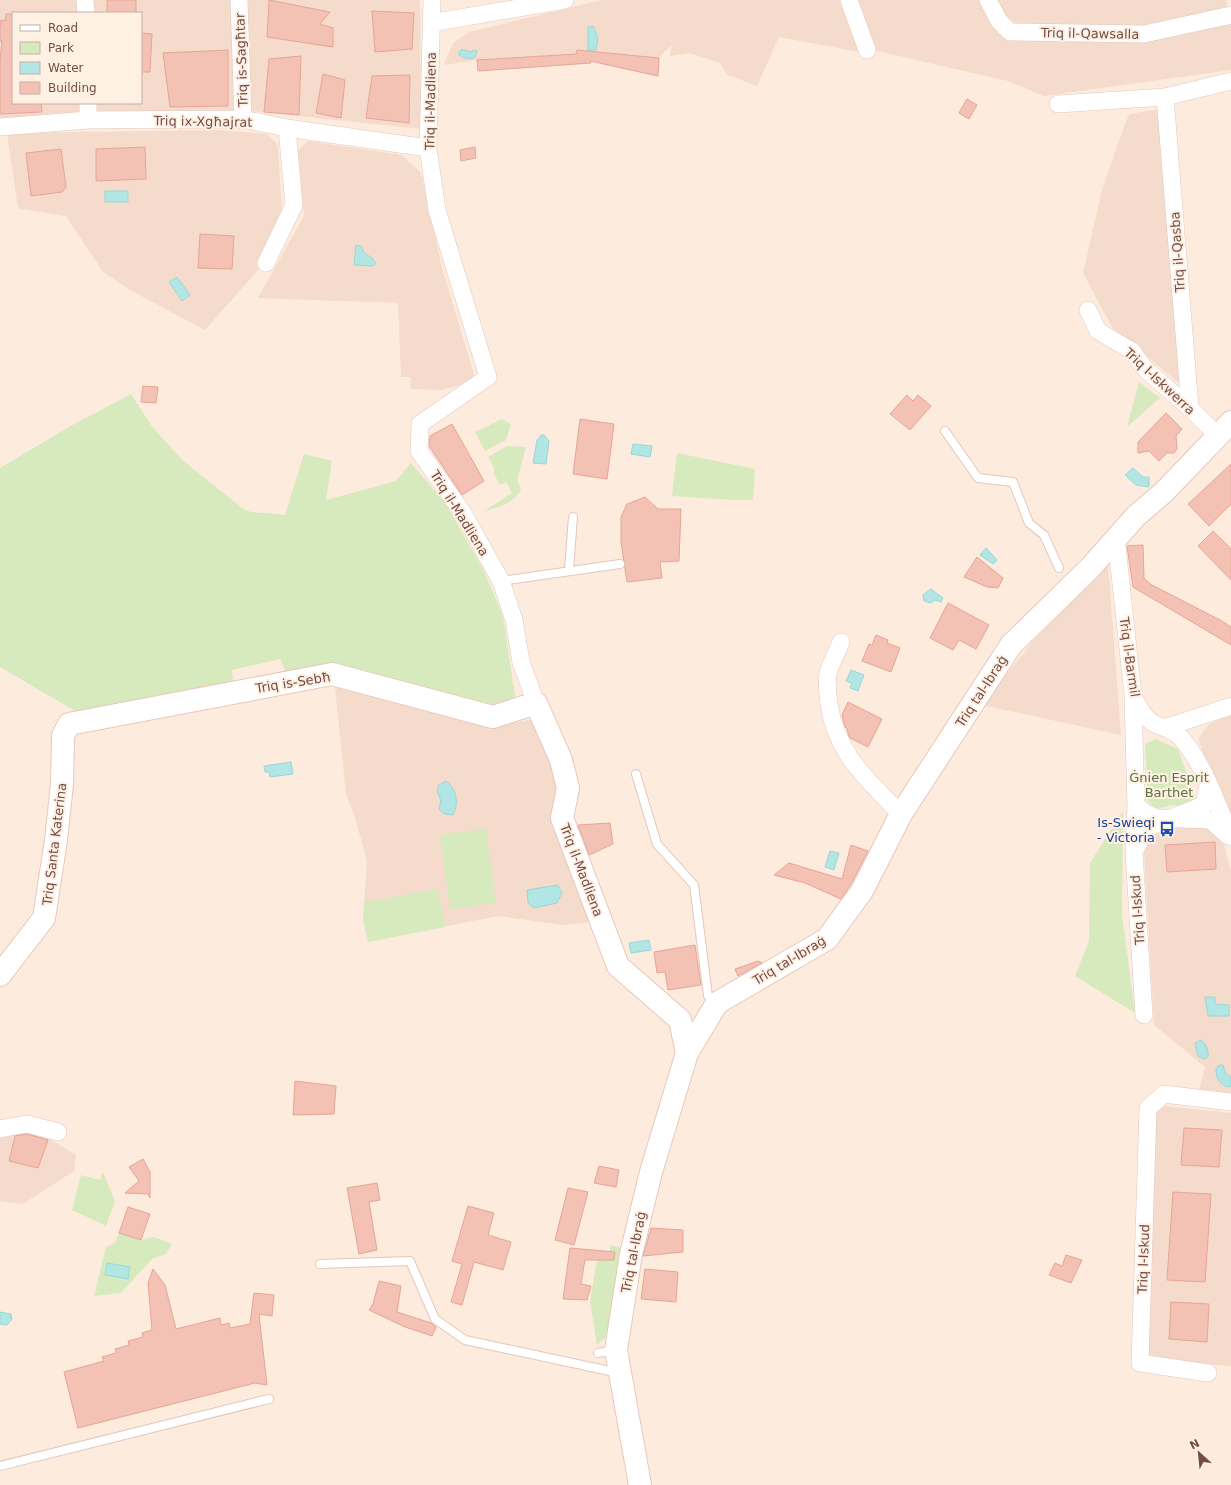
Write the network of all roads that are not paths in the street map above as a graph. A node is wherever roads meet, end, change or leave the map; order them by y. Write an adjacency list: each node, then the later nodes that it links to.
1 (86, 0): 7 (street)
2 (240, 0): 15 (street, Triq is-Sagħtar)
3 (432, 0): 9 (street, Triq il-Madliena)
4 (565, 0): 9 (street)
5 (849, 0): 10 (street)
6 (988, 0): 8 (street, Triq il-Qawsalla)
7 (86, 12)
8 (1231, 14)
9 (431, 23): 18 (street, Triq il-Madliena)
10 (867, 50)
11 (1231, 81): 12 (street)
12 (1165, 97): 13 (street); 21 (street, Triq il-Qasba)
13 (1058, 104)
14 (88, 111): 15 (street, Triq ix-Xgħajrat); 16 (street, Triq ix-Xgħajrat)
15 (243, 119): 17 (street, Triq ix-Xgħajrat)
16 (0, 127)
17 (287, 128): 18 (street, Triq ix-Xgħajrat); 19 (street)
18 (428, 148): 29 (street, Triq il-Madliena)
19 (266, 263)
20 (1088, 310): 21 (street, Triq l-Iskwerra)
21 (1190, 408): 22 (street, Triq l-Iskwerra)
22 (1224, 428): 25 (main road, Triq tal-Ibraġ)
23 (945, 431): 27 (lane)
24 (573, 516): 28 (lane)
25 (1116, 537): 31 (street, Triq il-Barmil); 42 (main road, Triq tal-Ibraġ)
26 (620, 564): 28 (lane)
27 (1059, 568)
28 (569, 570): 29 (lane)
29 (501, 581): 32 (street, Triq il-Madliena)
30 (841, 642): 42 (street)
31 (1132, 695): 36 (street, Triq il-Barmil); 37 (street, Triq l-Iskud)
32 (536, 703): 35 (main road, Triq is-Sebħ); 49 (main road, Triq il-Madliena)
33 (1231, 706): 34 (street)
34 (1213, 713): 36 (street); 38 (street)
35 (69, 724): 46 (main road, Triq Santa Katerina)
36 (1161, 726): 37 (street); 38 (street, Triq il-Barmil)
37 (1135, 742): 41 (street, Triq l-Iskud)
38 (1189, 747): 40 (street, Triq il-Barmil)
39 (636, 774): 47 (lane)
40 (1208, 785): 43 (street); 44 (street, Triq il-Barmil)
41 (1136, 805): 43 (street); 45 (street, Triq l-Iskud)
42 (901, 814): 47 (main road, Triq tal-Ibraġ)
43 (1173, 818): 44 (street, Triq il-Barmil); 45 (street, Triq il-Barmil)
44 (1231, 837)
45 (1134, 852): 48 (street, Triq l-Iskud)
46 (0, 975)
47 (717, 1003): 49 (main road); 50 (main road, Triq tal-Ibraġ)
48 (1144, 1015)
49 (680, 1020): 50 (main road)
50 (686, 1053): 55 (main road, Triq tal-Ibraġ)
51 (1231, 1102): 56 (street, Triq l-Iskud)
52 (0, 1129): 53 (street)
53 (58, 1132)
54 (320, 1264): 55 (lane)
55 (620, 1373): 59 (main road, Triq tal-Ibraġ)
56 (1208, 1373)
57 (270, 1399): 58 (lane)
58 (0, 1466)
59 (640, 1485)

